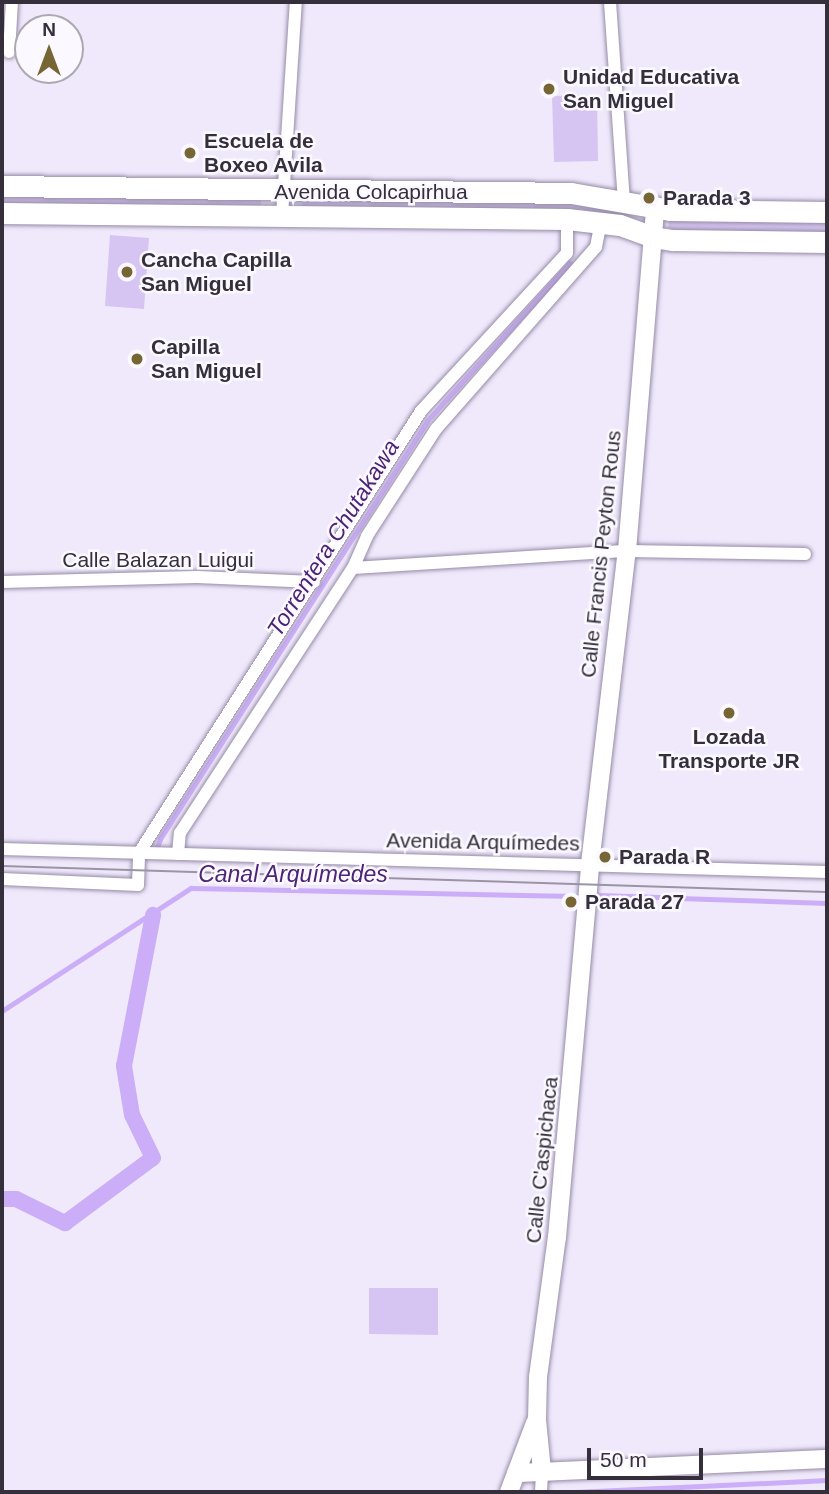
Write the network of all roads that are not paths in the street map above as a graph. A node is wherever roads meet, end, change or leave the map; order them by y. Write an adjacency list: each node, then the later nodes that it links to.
1 (12, 2): 4 (street)
2 (296, 2): 6 (street)
3 (610, 2): 7 (street)
4 (9, 52)
5 (2, 186): 6 (main road, Avenida Colcapirhua)
6 (283, 192): 7 (main road, Avenida Colcapirhua); 11 (street)
7 (624, 201): 8 (main road, Avenida Colcapirhua)
8 (655, 208): 9 (main road, Avenida Colcapirhua); 14 (street, Calle Francis Peyton Rous)
9 (827, 212)
10 (2, 213): 11 (main road, Avenida Colcapirhua)
11 (282, 216): 12 (main road, Avenida Colcapirhua)
12 (566, 219): 13 (main road, Avenida Colcapirhua); 20 (street)
13 (601, 222): 14 (main road, Avenida Colcapirhua); 18 (street)
14 (653, 237): 15 (main road, Avenida Colcapirhua); 16 (street, Calle Francis Peyton Rous)
15 (827, 242)
16 (627, 551): 17 (street); 18 (street); 24 (street, Calle Francis Peyton Rous)
17 (805, 554)
18 (353, 568): 23 (street)
19 (2, 582): 20 (street, Calle Balazan Luigui)
20 (314, 582): 22 (street)
21 (2, 849): 22 (street, Avenida Arquímedes)
22 (139, 853): 23 (street, Avenida Arquímedes); 26 (street)
23 (178, 854): 24 (street, Avenida Arquímedes)
24 (590, 864): 25 (street, Avenida Arquímedes); 27 (street, Calle Francis Peyton Rous)
25 (827, 872)
26 (2, 879)
27 (589, 904): 28 (street, Calle C'aspichaca)
28 (537, 1420): 30 (street, Calle C'aspichaca); 31 (street, Calle C'aspichaca)
29 (827, 1459): 31 (street)
30 (516, 1473): 31 (street); 32 (street, Calle C'aspichaca)
31 (541, 1484)
32 (509, 1492)

